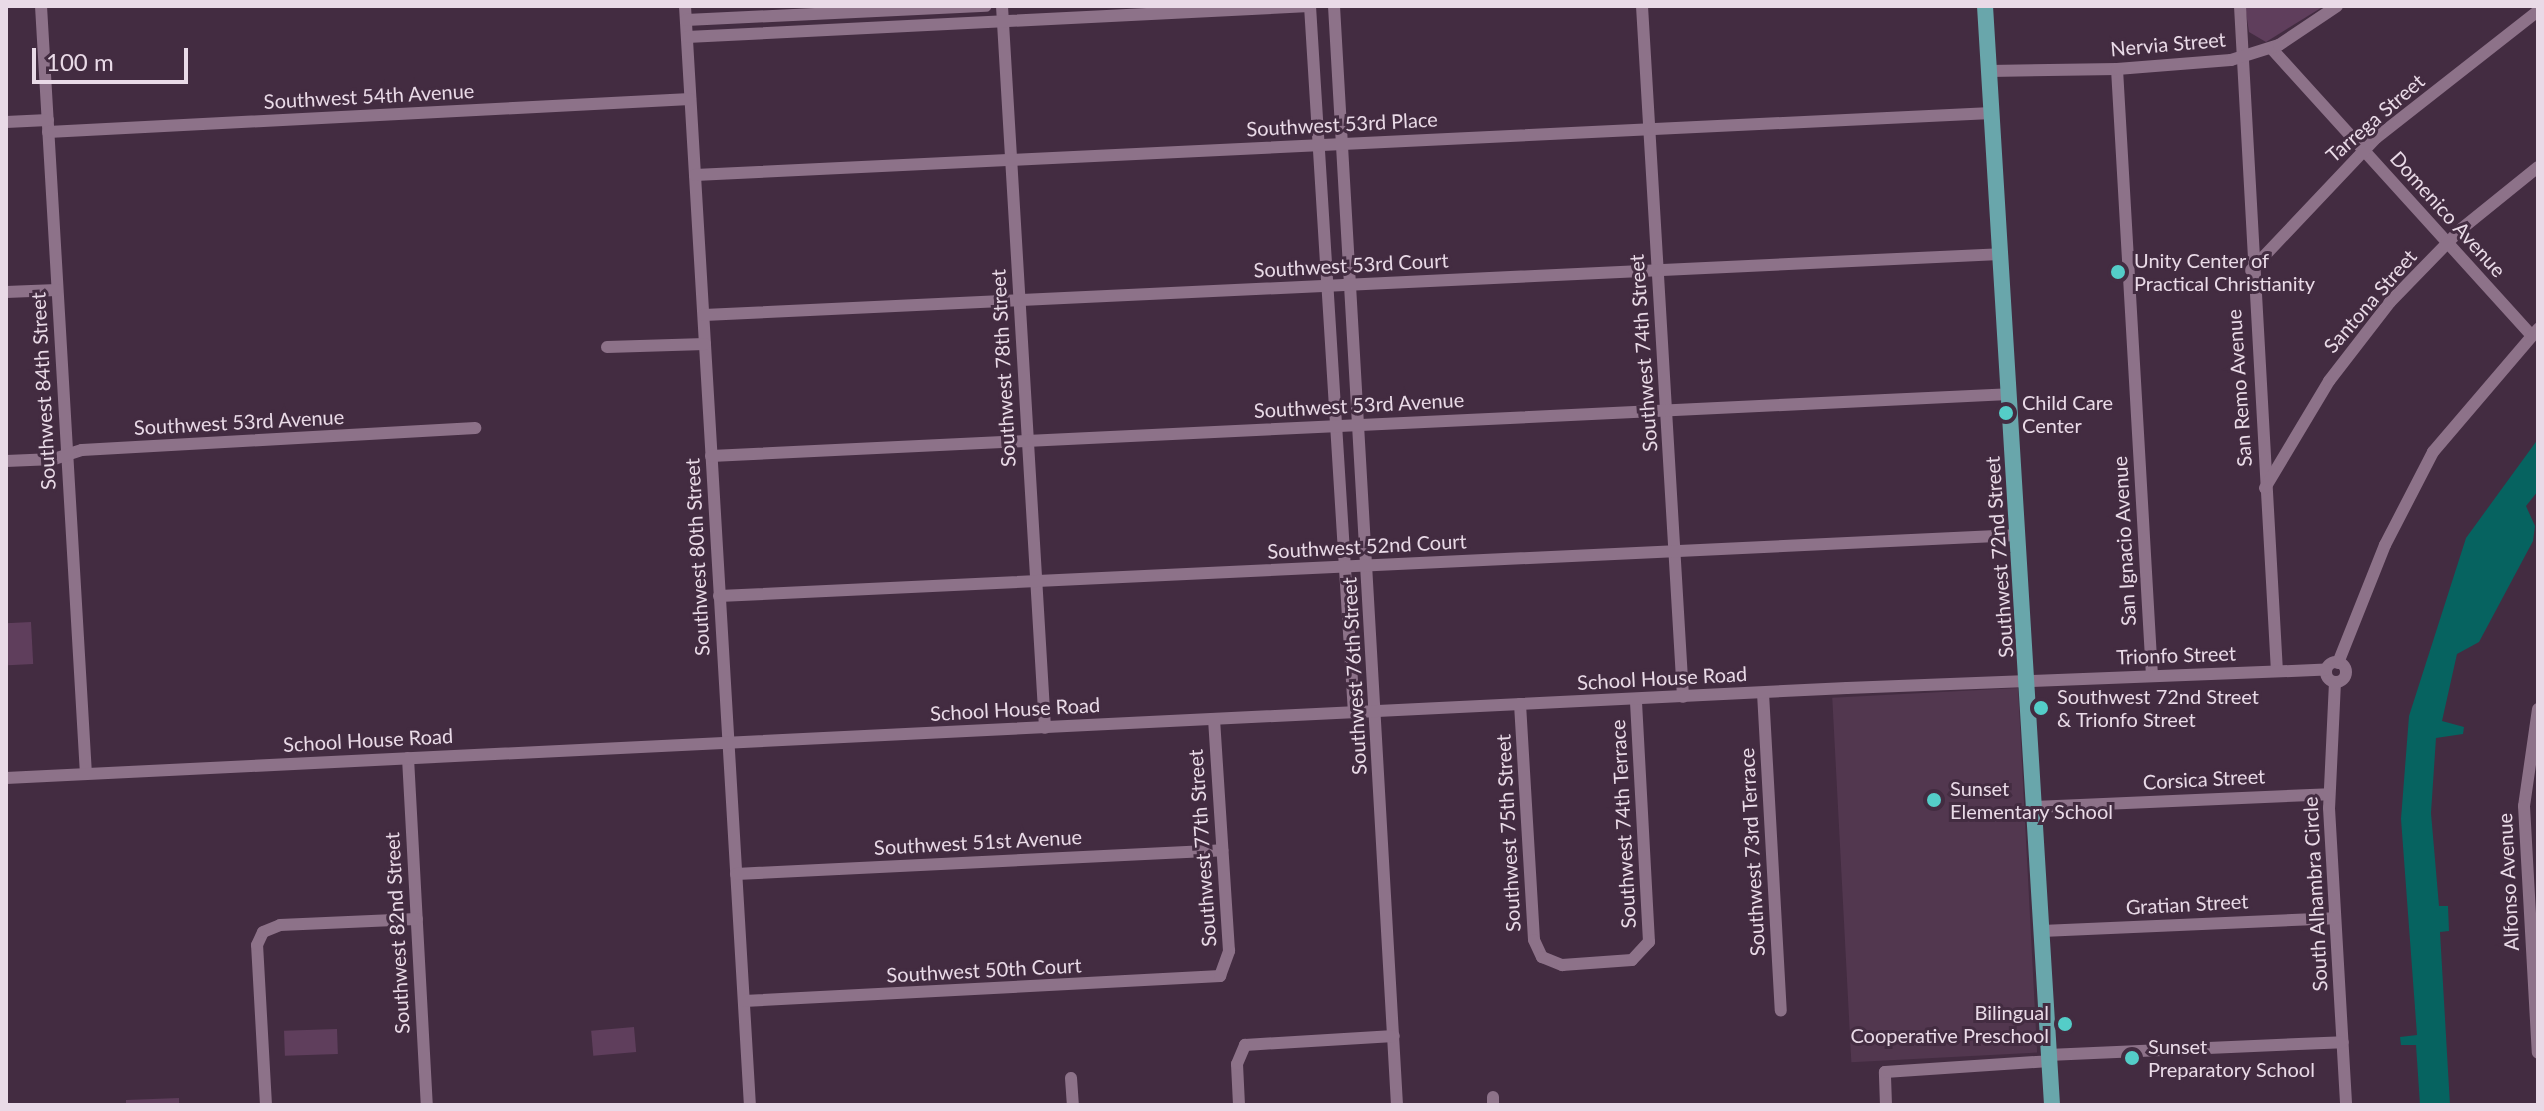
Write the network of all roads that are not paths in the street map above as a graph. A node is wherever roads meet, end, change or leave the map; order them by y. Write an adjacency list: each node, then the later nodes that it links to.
1 (41, 6): 22 (street, Southwest 84th Street)
2 (685, 6): 12 (street, Southwest 80th Street)
3 (986, 6): 12 (street)
4 (1002, 6): 13 (street, Southwest 78th Street)
5 (1310, 6): 13 (street); 25 (street, Southwest 76th Street)
6 (1334, 6): 24 (street, Southwest 76th Street)
7 (1642, 6): 23 (street, Southwest 74th Street)
8 (1985, 6): 18 (main road, Southwest 72nd Street)
9 (2240, 6): 16 (street, San Remo Avenue)
10 (2337, 6): 15 (street, Nervia Street)
11 (2538, 11): 26 (street, Tarrega Street)
12 (686, 20): 14 (street, Southwest 80th Street)
13 (1003, 21): 14 (street); 27 (street, Southwest 78th Street)
14 (687, 37): 19 (street, Southwest 80th Street)
15 (2271, 48): 16 (street, Nervia Street); 26 (street, Domenico Avenue)
16 (2242, 57): 17 (street, Nervia Street); 33 (street, San Remo Avenue)
17 (2117, 69): 18 (street, Nervia Street); 62 (street, San Ignacio Avenue)
18 (1989, 71): 20 (main road, Southwest 72nd Street)
19 (690, 99): 22 (street, Southwest 54th Avenue); 29 (street, Southwest 80th Street)
20 (1992, 113): 23 (street, Southwest 53rd Place); 31 (main road, Southwest 72nd Street)
21 (6, 122): 22 (street, Southwest 54th Avenue)
22 (48, 126): 36 (street, Southwest 84th Street)
23 (1648, 130): 24 (street, Southwest 53rd Place); 32 (street, Southwest 74th Street)
24 (1342, 144): 25 (street, Southwest 53rd Place); 34 (street, Southwest 76th Street)
25 (1319, 145): 27 (street, Southwest 53rd Place); 35 (street, Southwest 76th Street)
26 (2364, 150): 30 (street, Domenico Avenue); 33 (street, Tarrega Street)
27 (1011, 160): 29 (street, Southwest 53rd Place); 38 (street, Southwest 78th Street)
28 (2538, 167): 30 (street, Santona Street)
29 (695, 175): 39 (street, Southwest 80th Street)
30 (2446, 244): 40 (street, Domenico Avenue); 52 (street, Santona Street)
31 (2000, 254): 32 (street, Southwest 53rd Court); 43 (main road, Southwest 72nd Street)
32 (1657, 270): 34 (street, Southwest 53rd Court); 44 (street, Southwest 74th Street)
33 (2251, 270): 52 (street, San Remo Avenue)
34 (1350, 285): 35 (street, Southwest 53rd Court); 45 (street, Southwest 76th Street)
35 (1328, 286): 38 (street, Southwest 53rd Court); 46 (street, Southwest 76th Street)
36 (57, 290): 37 (street); 49 (street, Southwest 84th Street)
37 (6, 292)
38 (1019, 300): 39 (street, Southwest 53rd Court); 48 (street, Southwest 78th Street)
39 (704, 315): 41 (street, Southwest 80th Street)
40 (2534, 332): 59 (street)
41 (705, 344): 42 (street); 50 (street, Southwest 80th Street)
42 (607, 347)
43 (2009, 394): 44 (street, Southwest 53rd Avenue); 53 (main road, Southwest 72nd Street)
44 (1667, 411): 45 (street, Southwest 53rd Avenue); 54 (street, Southwest 74th Street)
45 (1358, 424): 46 (street, Southwest 53rd Avenue); 55 (street, Southwest 76th Street)
46 (1336, 425): 48 (street, Southwest 53rd Avenue); 56 (street, Southwest 76th Street)
47 (475, 428): 49 (street, Southwest 53rd Avenue)
48 (1028, 441): 50 (street, Southwest 53rd Avenue); 57 (street, Southwest 78th Street)
49 (67, 455): 51 (street, Southwest 53rd Avenue); 76 (street, Southwest 84th Street)
50 (711, 456): 58 (street, Southwest 80th Street)
51 (6, 461)
52 (2265, 489): 61 (street, San Remo Avenue)
53 (2018, 535): 54 (street, Southwest 52nd Court); 63 (main road, Southwest 72nd Street)
54 (1676, 551): 55 (street, Southwest 52nd Court); 66 (street, Southwest 74th Street)
55 (1368, 565): 56 (street, Southwest 52nd Court); 70 (street, Southwest 76th Street)
56 (1344, 567): 57 (street, Southwest 52nd Court); 71 (street, Southwest 76th Street)
57 (1036, 581): 58 (street, Southwest 52nd Court); 73 (street, Southwest 78th Street)
58 (719, 596): 74 (street, Southwest 80th Street)
59 (2338, 663): 60 (street); 64 (street, South Alhambra Circle)
60 (2326, 670): 61 (street, Trionfo Street); 64 (street)
61 (2277, 671): 62 (street, Trionfo Street)
62 (2152, 676): 63 (street, Trionfo Street)
63 (2026, 681): 65 (street, School House Road); 79 (main road, Southwest 72nd Street)
64 (2335, 682): 78 (street, South Alhambra Circle)
65 (1763, 693): 66 (street, School House Road); 89 (street, Southwest 73rd Terrace)
66 (1683, 697): 67 (street, School House Road)
67 (1636, 699): 68 (street, School House Road); 86 (street, Southwest 74th Terrace)
68 (1520, 704): 70 (street, School House Road); 86 (street, Southwest 75th Street)
69 (2538, 709): 82 (street, Alfonso Avenue)
70 (1375, 712): 71 (street, School House Road); 90 (street, Southwest 76th Street)
71 (1354, 713): 72 (street, School House Road)
72 (1214, 719): 73 (street, School House Road); 80 (street, Southwest 77th Street)
73 (1045, 728): 74 (street, School House Road)
74 (729, 742): 75 (street, School House Road); 81 (street, Southwest 80th Street)
75 (408, 758): 76 (street, School House Road); 84 (street, Southwest 82nd Street)
76 (86, 774): 77 (street, School House Road)
77 (6, 778)
78 (2329, 794): 79 (street, Corsica Street); 83 (street, South Alhambra Circle)
79 (2034, 807): 85 (main road, Southwest 72nd Street)
80 (1222, 850): 81 (street, Southwest 51st Avenue); 87 (street, Southwest 77th Street)
81 (736, 874): 88 (street, Southwest 80th Street)
82 (2534, 903): 92 (street, Alfonso Avenue)
83 (2335, 918): 85 (street, Gratian Street); 91 (street, South Alhambra Circle)
84 (417, 919): 95 (street); 96 (street, Southwest 82nd Street)
85 (2042, 931): 93 (main road, Southwest 72nd Street)
86 (1542, 957)
87 (1224, 973): 88 (street, Southwest 50th Court)
88 (744, 1001): 97 (street, Southwest 80th Street)
89 (1781, 1010)
90 (1394, 1036): 99 (street); 100 (street, Southwest 76th Street)
91 (2343, 1042): 93 (street); 103 (street, South Alhambra Circle)
92 (2538, 1053)
93 (2049, 1058): 101 (street); 102 (main road, Southwest 72nd Street)
94 (1071, 1078): 98 (street)
95 (266, 1105)
96 (427, 1105)
97 (750, 1105)
98 (1073, 1105)
99 (1239, 1105)
100 (1397, 1105)
101 (1886, 1105)
102 (2052, 1105)
103 (2346, 1105)

